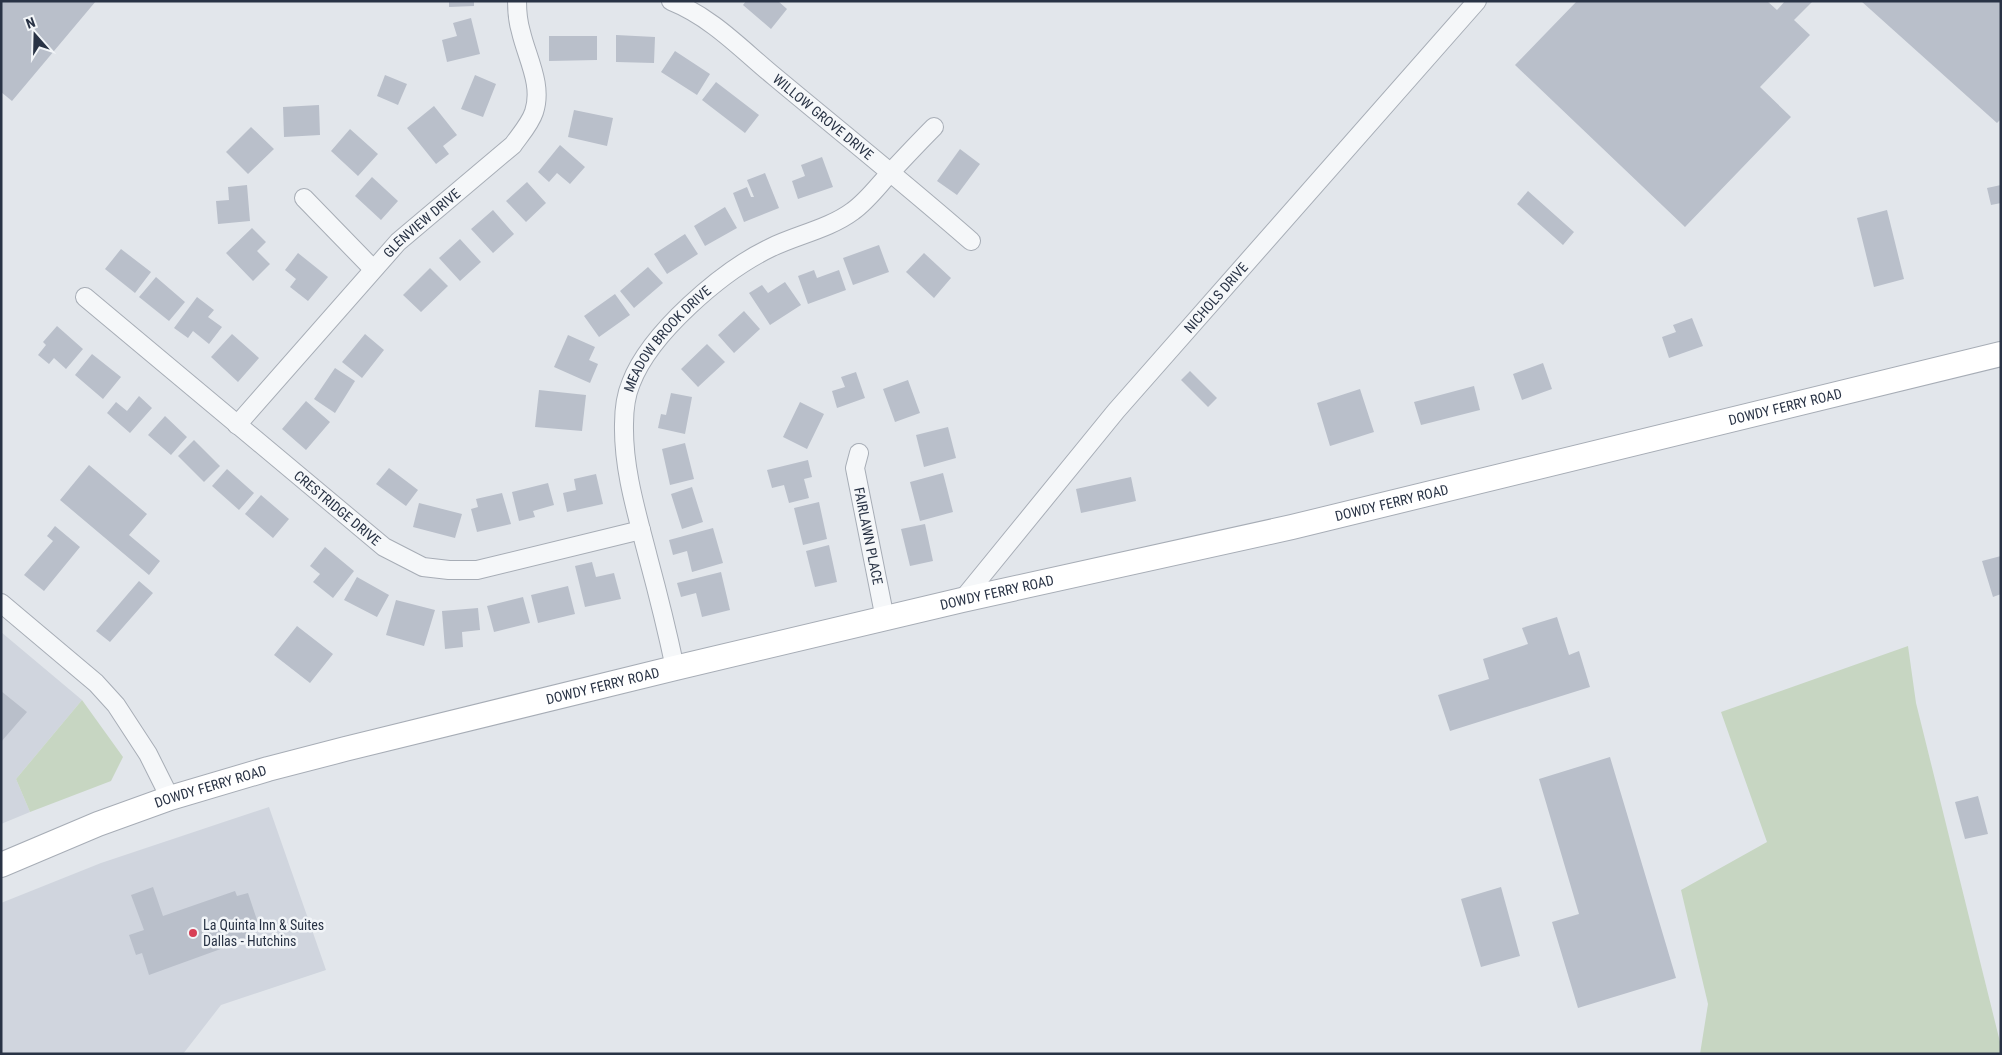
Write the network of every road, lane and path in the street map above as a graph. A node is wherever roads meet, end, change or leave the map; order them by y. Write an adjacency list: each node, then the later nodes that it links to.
1 (517, 1): 8 (street, GLENVIEW DRIVE)
2 (672, 1): 5 (street, WILLOW GROVE DRIVE)
3 (1477, 1): 14 (street, NICHOLS DRIVE)
4 (934, 127): 5 (street, MEADOW BROOK DRIVE)
5 (892, 172): 7 (street, WILLOW GROVE DRIVE); 13 (street, MEADOW BROOK DRIVE)
6 (304, 198): 8 (street)
7 (971, 241)
8 (372, 269): 11 (street, GLENVIEW DRIVE)
9 (85, 297): 11 (street, CRESTRIDGE DRIVE)
10 (2001, 354): 14 (street, DOWDY FERRY ROAD)
11 (237, 425): 13 (street, CRESTRIDGE DRIVE)
12 (859, 454): 16 (street, FAIRLAWN PLACE)
13 (641, 530): 17 (street, MEADOW BROOK DRIVE)
14 (962, 600): 16 (street, DOWDY FERRY ROAD)
15 (1, 603): 18 (street)
16 (885, 619): 17 (street, DOWDY FERRY ROAD)
17 (674, 668): 18 (street, DOWDY FERRY ROAD)
18 (170, 798): 19 (street, DOWDY FERRY ROAD)
19 (1, 864)

